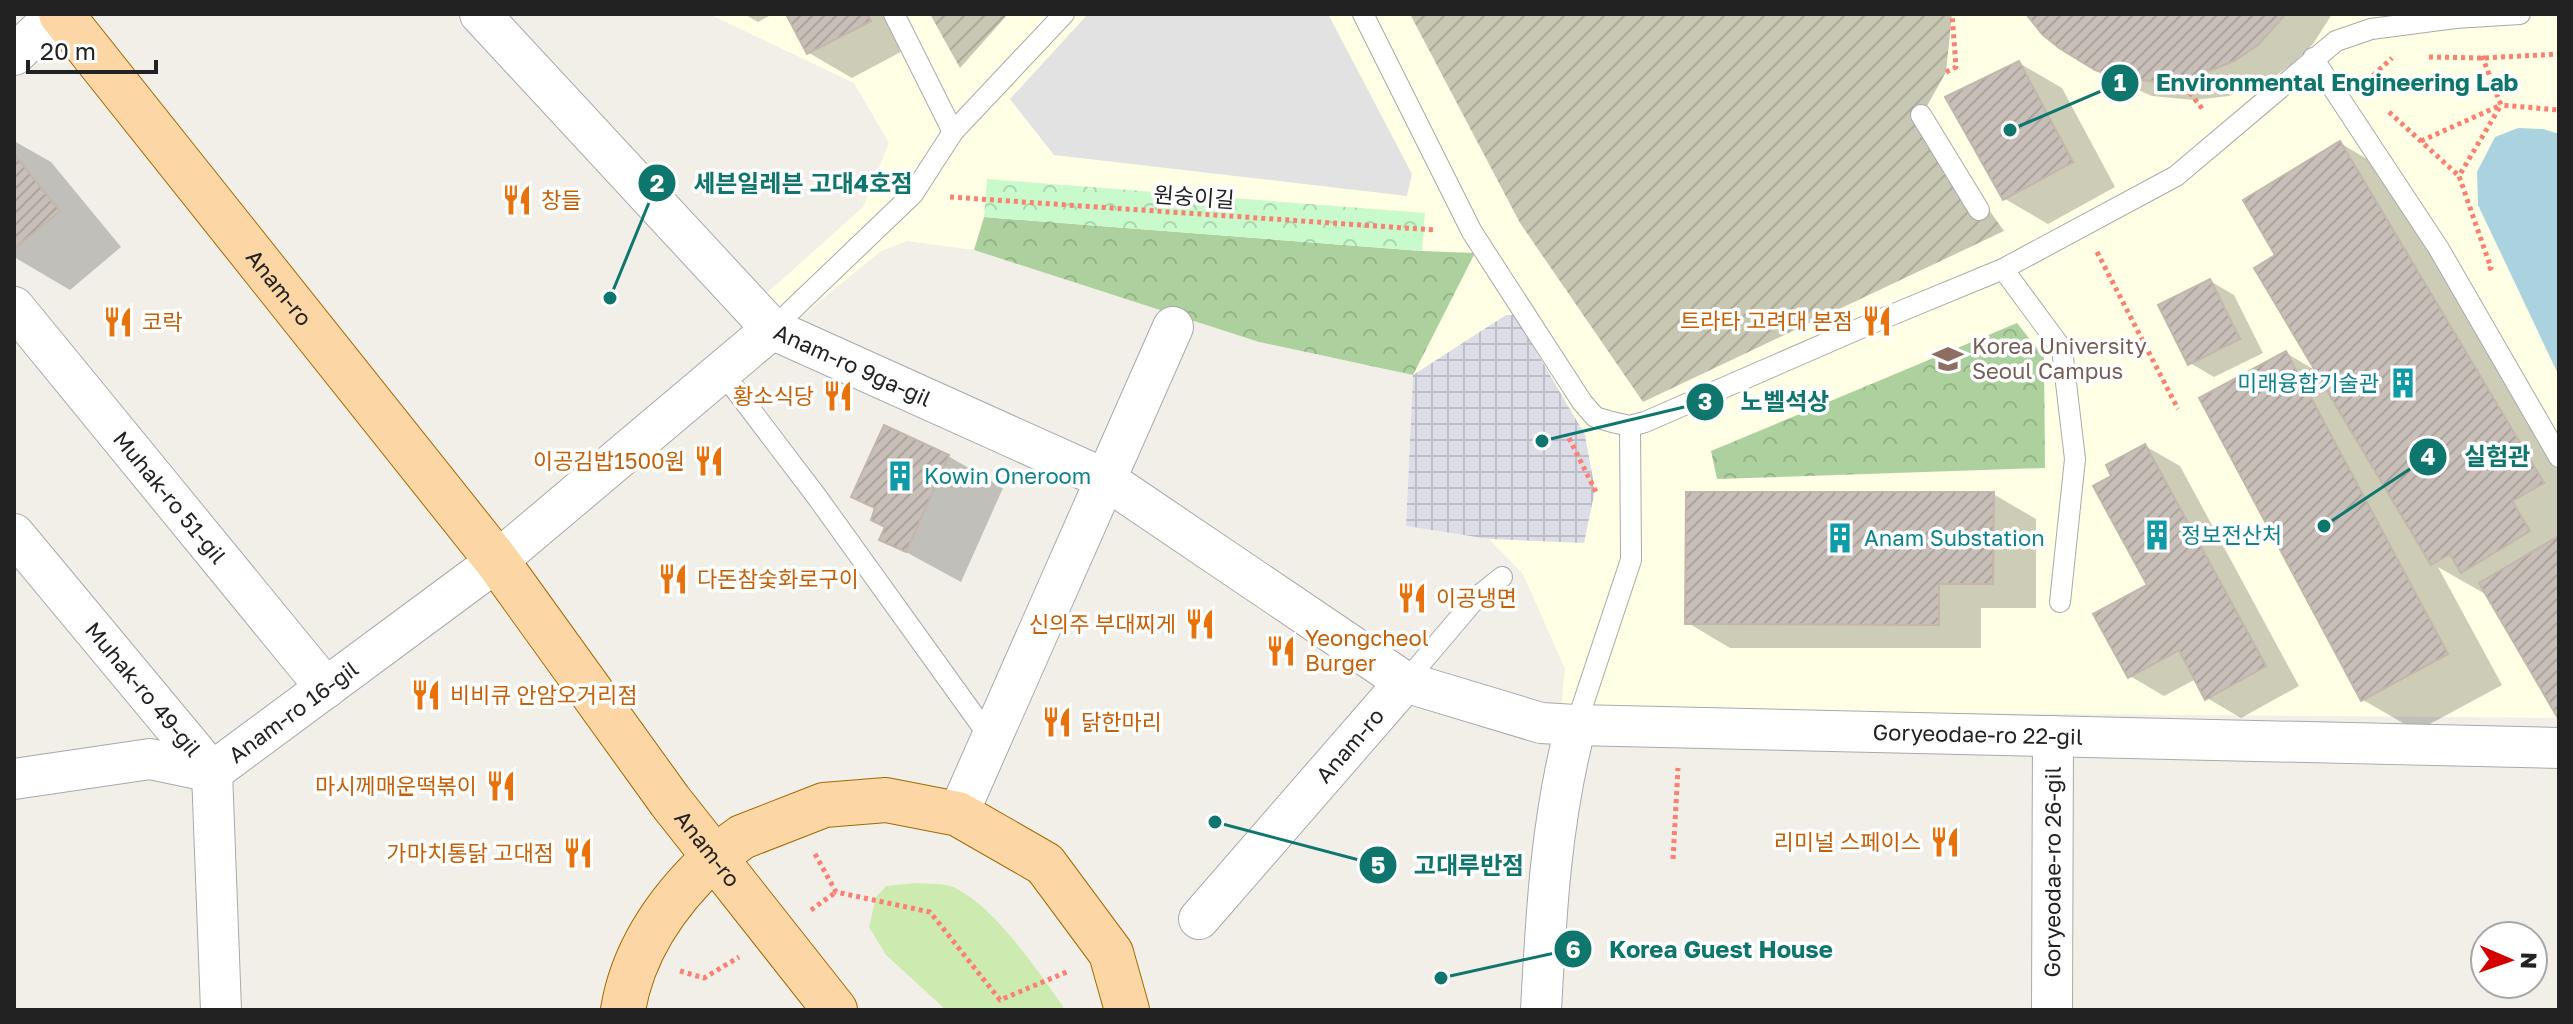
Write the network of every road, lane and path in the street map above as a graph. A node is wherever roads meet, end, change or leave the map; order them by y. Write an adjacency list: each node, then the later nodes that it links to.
1 (59, 14): 10 (street); 41 (main road, Anam-ro)
2 (480, 14): 34 (street, Anam-ro 9ga-gil)
3 (894, 14): 23 (lane)
4 (1064, 14): 23 (lane)
5 (1363, 14): 29 (lane)
6 (1952, 14): 15 (path)
7 (2520, 14): 8 (lane)
8 (2455, 18): 13 (lane); 14 (path)
9 (2559, 54): 14 (path)
10 (14, 55)
11 (2394, 56): 17 (path)
12 (2424, 56): 14 (path)
13 (2313, 58): 28 (lane); 31 (lane)
14 (2483, 58): 19 (path)
15 (1946, 72)
16 (2180, 80): 22 (path)
17 (2361, 87)
18 (2381, 105): 24 (path)
19 (2501, 105): 20 (path); 24 (path); 25 (path)
20 (2559, 110)
21 (1921, 115): 27 (lane)
22 (2211, 121)
23 (953, 132): 26 (lane)
24 (2421, 141): 25 (path)
25 (2459, 176): 31 (path)
26 (913, 194): 29 (path, 원숭이길); 34 (lane)
27 (1979, 210)
28 (2084, 226): 30 (lane); 36 (path)
29 (1472, 232): 37 (lane)
30 (2003, 269): 37 (lane); 43 (lane)
31 (2454, 275): 38 (lane)
32 (14, 307): 45 (street, Muhak-ro 51-gil)
33 (1173, 327): 39 (street)
34 (772, 329): 35 (street); 39 (street, Anam-ro 9ga-gil)
35 (722, 372): 41 (street); 49 (lane)
36 (2178, 409)
37 (1630, 426): 46 (lane)
38 (2559, 457)
39 (1105, 479): 44 (street, Anam-ro 9ga-gil); 49 (street)
40 (14, 534): 51 (street, Muhak-ro 49-gil)
41 (497, 561): 45 (street, Anam-ro 16-gil); 55 (main road, Anam-ro)
42 (1502, 577): 44 (lane, Anam-ro)
43 (2060, 602)
44 (1405, 682): 46 (street, Goryeodae-ro 22-gil); 57 (street, Anam-ro)
45 (326, 688): 51 (street, Anam-ro 16-gil)
46 (1576, 725): 47 (street, Goryeodae-ro 22-gil); 64 (street)
47 (1680, 727): 48 (street, Goryeodae-ro 22-gil); 56 (path)
48 (2053, 736): 50 (street, Goryeodae-ro 22-gil); 65 (street, Goryeodae-ro 26-gil)
49 (991, 739): 53 (street)
50 (2559, 748)
51 (212, 772): 52 (street, Anam-ro 16-gil); 59 (street, Muhak-ro 49-gil)
52 (15, 778)
53 (958, 814): 54 (main road); 58 (main road)
54 (795, 817): 55 (main road); 58 (path)
55 (718, 854): 60 (main road); 61 (main road, Anam-ro); 62 (main road, Anam-ro)
56 (1673, 859)
57 (1199, 919)
58 (1111, 953): 63 (main road)
59 (221, 1010)
60 (623, 1010)
61 (835, 1010)
62 (853, 1010)
63 (1127, 1010)
64 (1541, 1010)
65 (2052, 1010)

